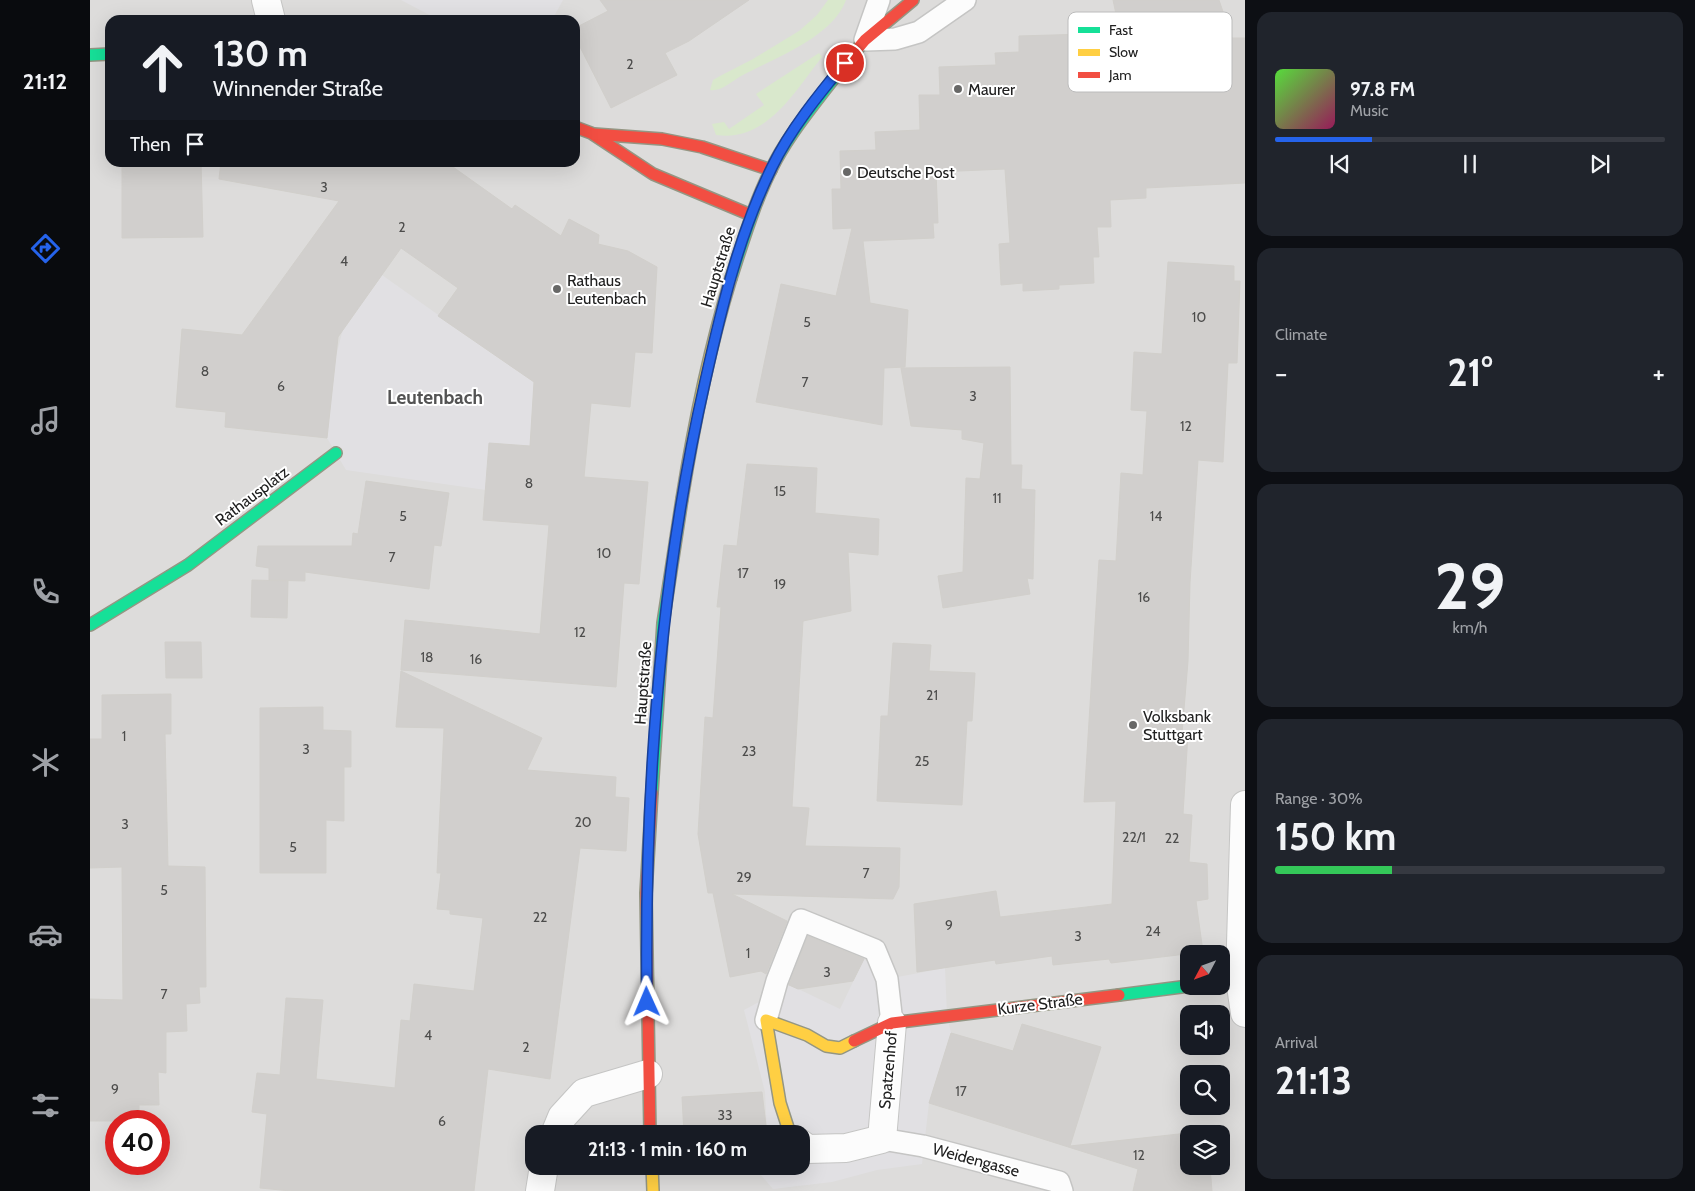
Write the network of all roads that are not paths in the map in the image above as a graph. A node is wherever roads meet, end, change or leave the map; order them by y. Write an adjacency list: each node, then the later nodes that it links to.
1 (266, 0): 5 (street)
2 (878, 0): 6 (lane)
3 (913, 0): 6 (street, Hauptstraße)
4 (965, 0): 6 (lane)
5 (270, 15)
6 (865, 40): 11 (street, Hauptstraße)
7 (105, 54): 8 (street)
8 (90, 55)
9 (580, 129): 10 (street)
10 (591, 133): 11 (street); 12 (street)
11 (770, 170): 12 (street, Hauptstraße)
12 (751, 215): 21 (street, Hauptstraße)
13 (336, 454): 14 (street, Rathausplatz)
14 (90, 625)
15 (1245, 806): 16 (street)
16 (1231, 981): 18 (street)
17 (1180, 987): 20 (street, Kurze Straße)
18 (1245, 1013)
19 (766, 1020): 20 (street, Spatzenhof); 20 (lane); 24 (street)
20 (892, 1022): 25 (street, Spatzenhof)
21 (648, 1074): 22 (street); 23 (street, Hauptstraße)
22 (559, 1125)
23 (650, 1125)
24 (787, 1125)
25 (882, 1139): 26 (street); 31 (lane, Weidengasse)
26 (810, 1149)
27 (543, 1175): 29 (street)
28 (652, 1175): 30 (street)
29 (540, 1191)
30 (653, 1191)
31 (1062, 1191)

